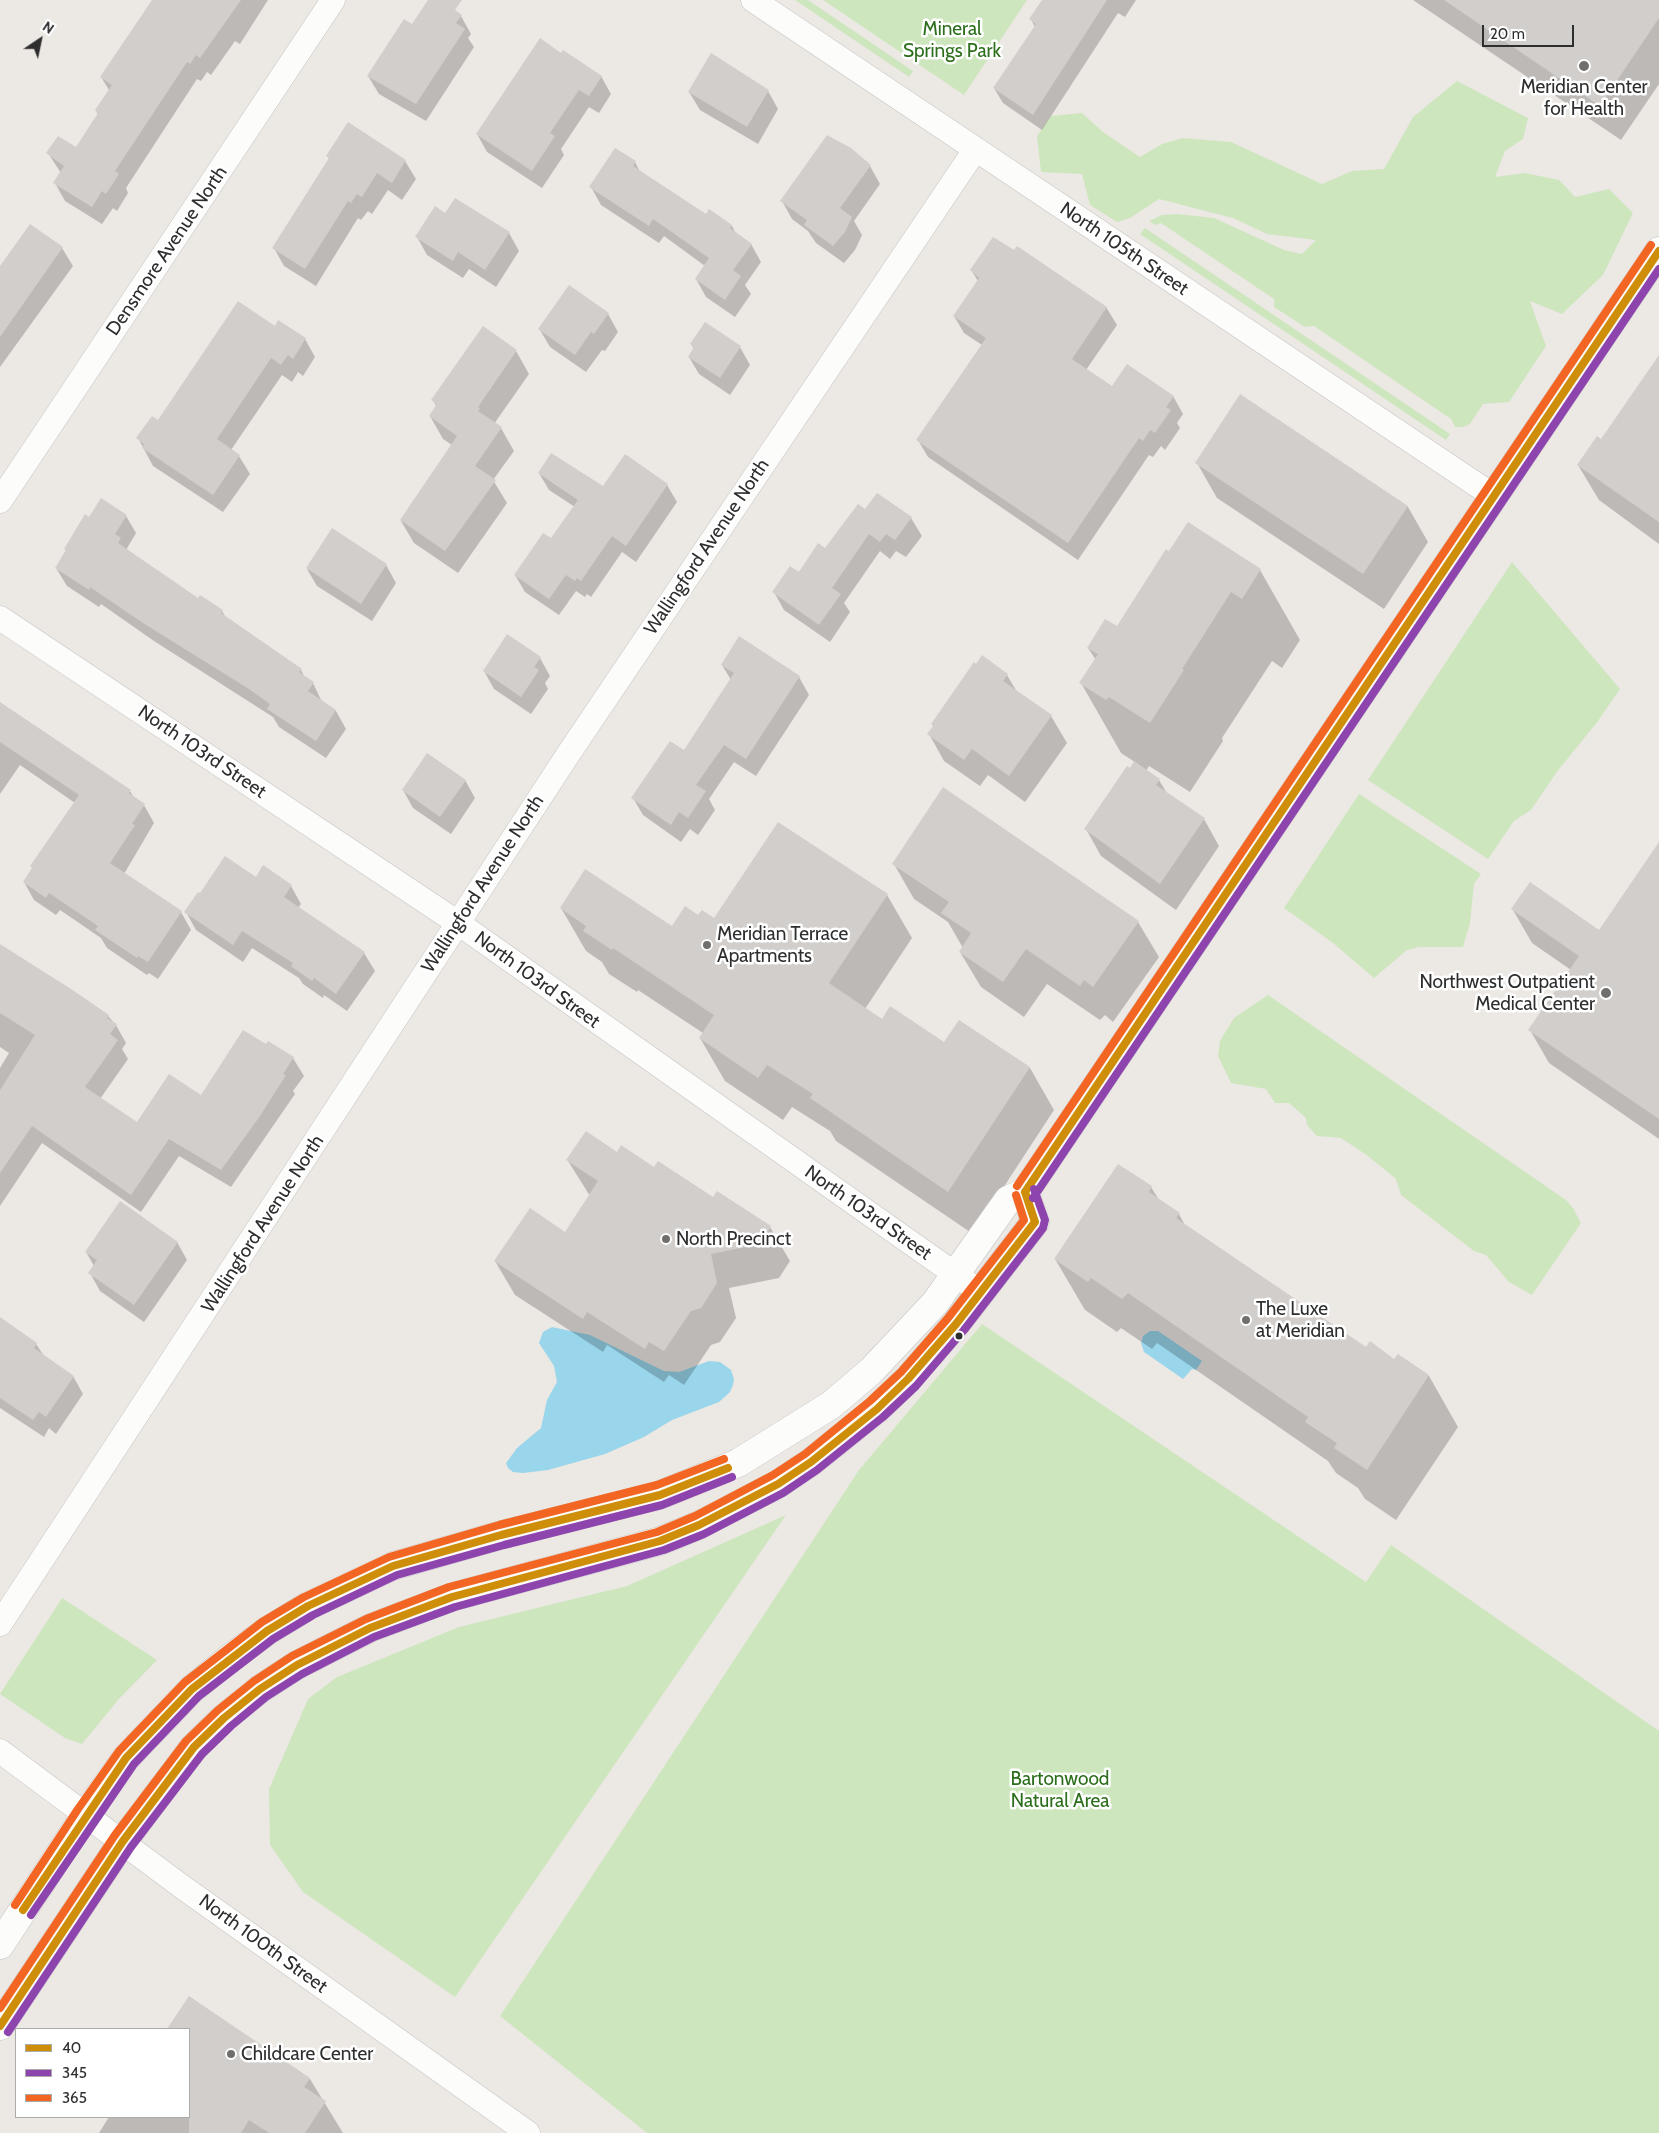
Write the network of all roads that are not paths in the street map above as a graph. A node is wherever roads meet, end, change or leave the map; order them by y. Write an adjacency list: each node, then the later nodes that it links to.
1 (333, 0): 6 (street, Densmore Avenue North)
2 (753, 0): 3 (street, North 105th Street)
3 (975, 150): 5 (street, North 105th Street); 8 (street, Wallingford Avenue North)
4 (1659, 250): 5 (street)
5 (1495, 496): 9 (street)
6 (0, 501)
7 (0, 618): 8 (street, North 103rd Street)
8 (458, 923): 10 (street, North 103rd Street); 11 (street, Wallingford Avenue North)
9 (1026, 1192): 10 (street); 14 (street)
10 (962, 1279): 13 (street)
11 (0, 1624)
12 (0, 1751): 13 (street, North 100th Street)
13 (86, 1814): 14 (street, North 100th Street); 15 (street)
14 (122, 1841): 16 (street); 17 (street, North 100th Street)
15 (0, 1945)
16 (0, 2026)
17 (528, 2133)

